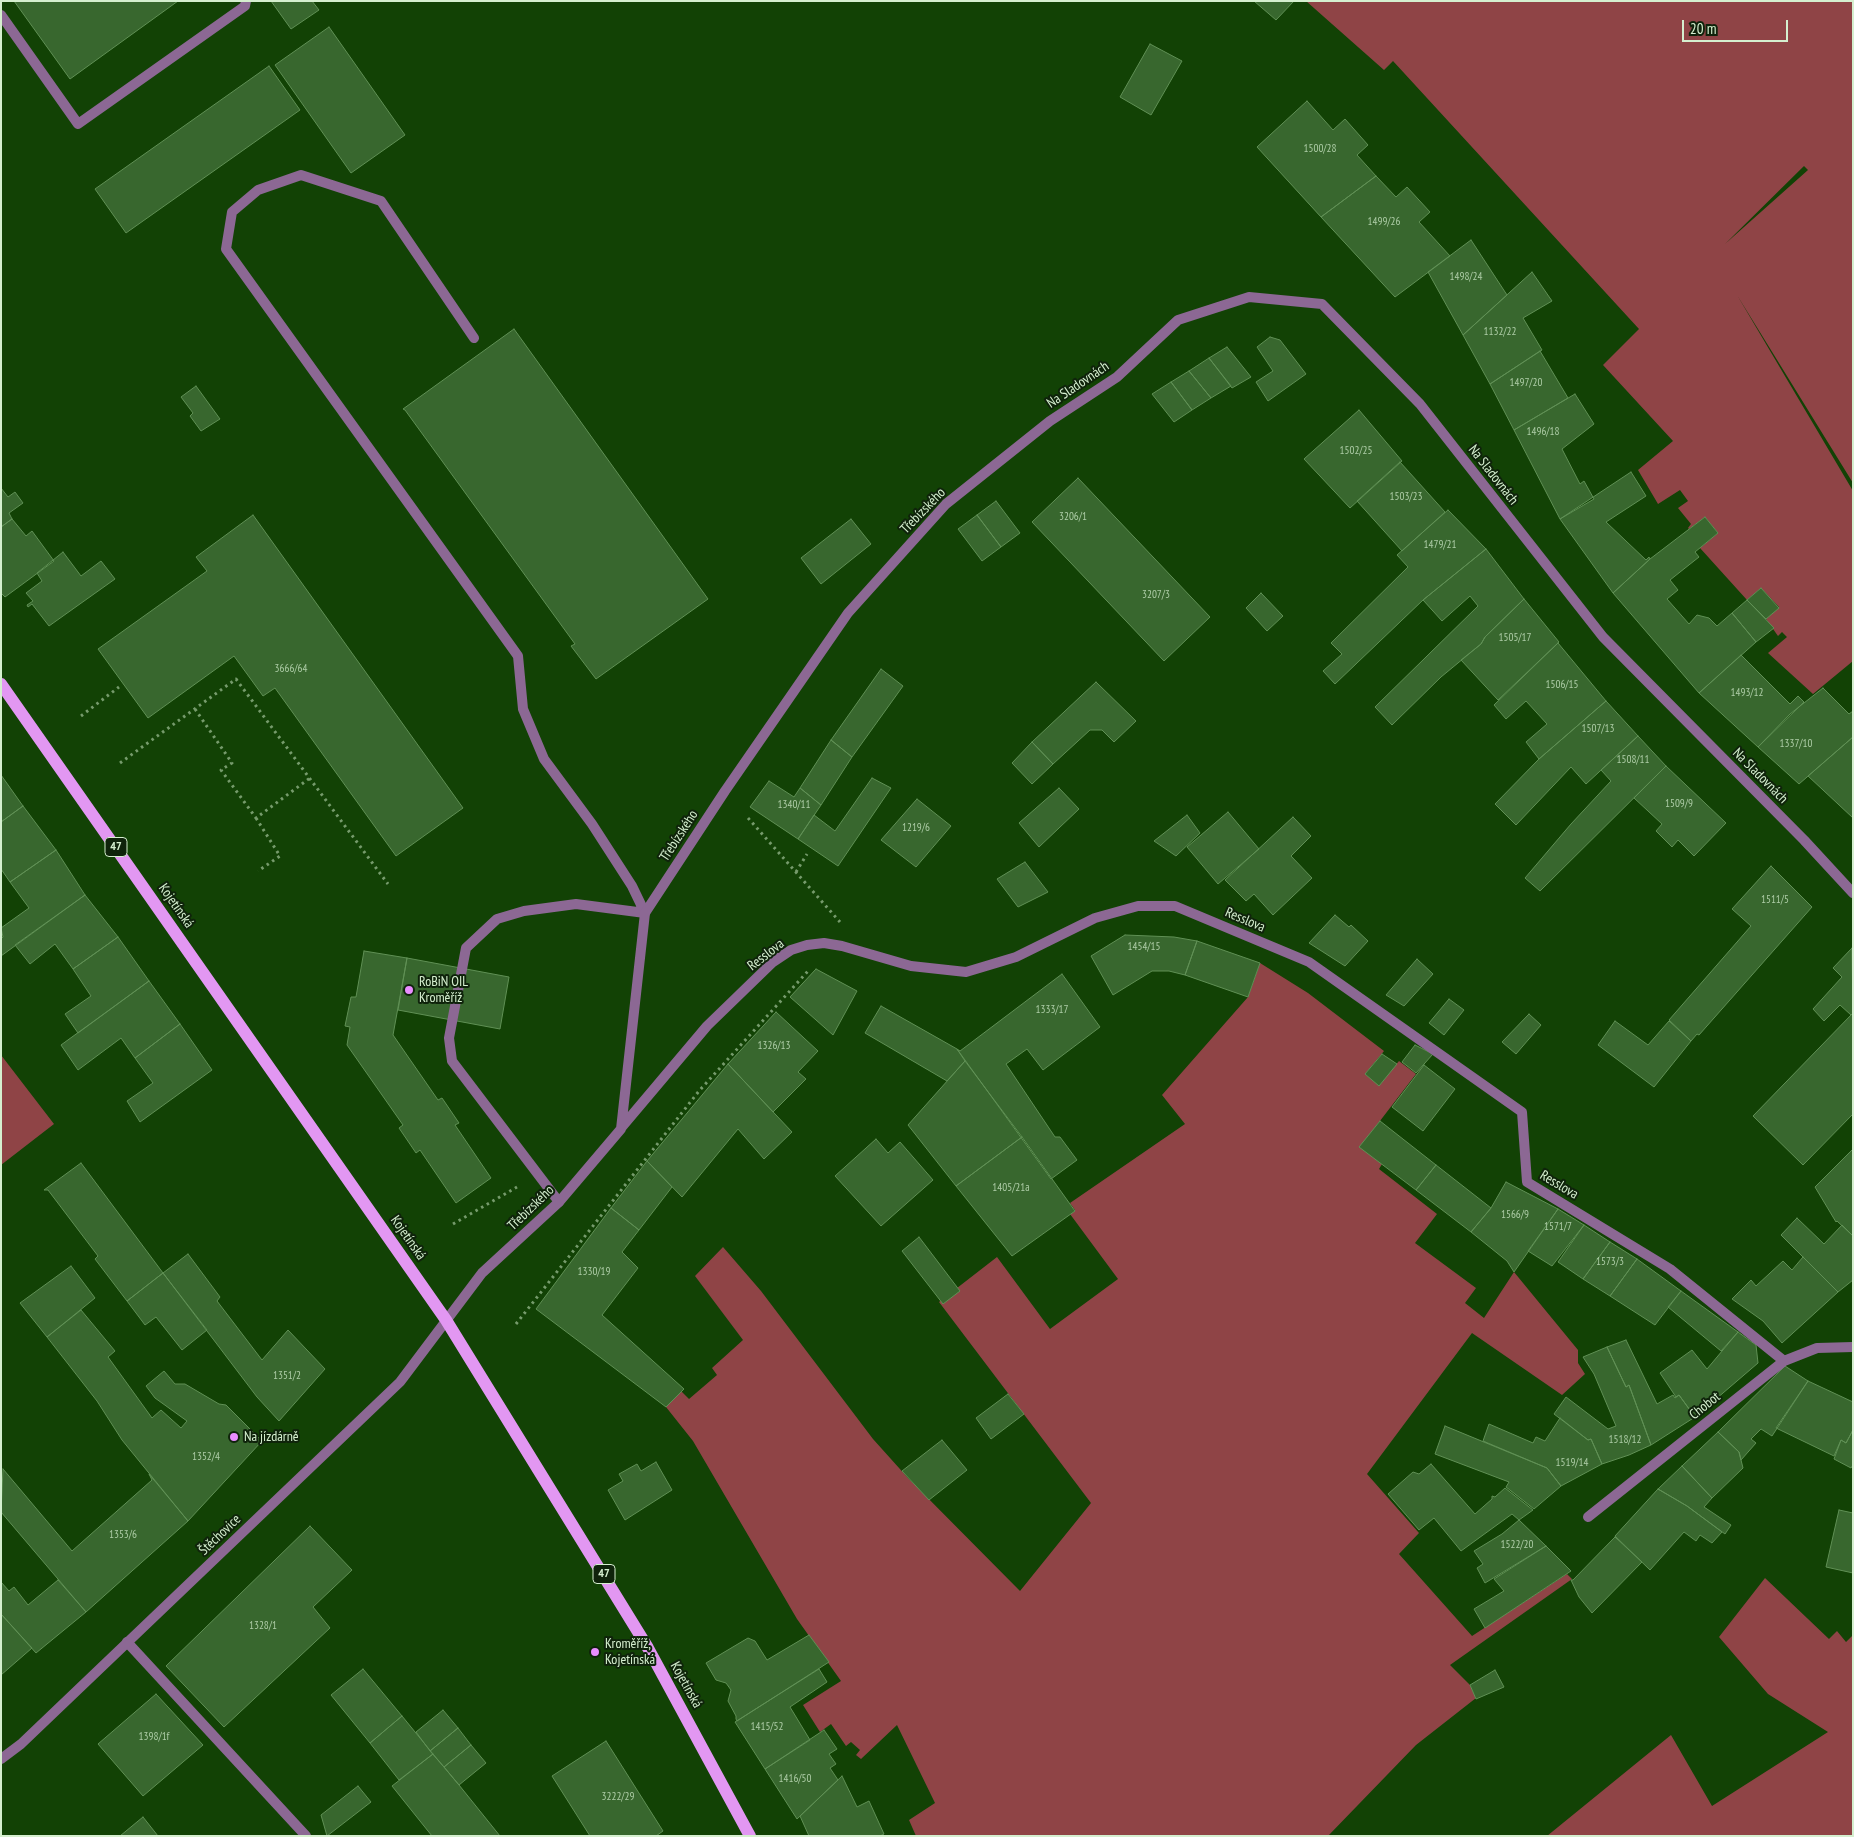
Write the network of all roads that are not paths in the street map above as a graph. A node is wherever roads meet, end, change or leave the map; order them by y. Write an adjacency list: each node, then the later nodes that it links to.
1 (246, 1): 2 (street)
2 (1, 15)
3 (474, 338): 7 (street)
4 (1050, 421): 6 (street, Na Sladovnách); 7 (street, Třebízského)
5 (1, 684): 10 (main road, Kojetínská / 47)
6 (1853, 893)
7 (645, 913): 8 (street, Třebízského); 9 (street)
8 (621, 1129): 9 (street, Třebízského); 12 (street, Resslova)
9 (560, 1202): 10 (street, Třebízského)
10 (446, 1320): 14 (street, Štěchovice); 17 (main road, Kojetínská / 47)
11 (1853, 1347): 12 (street, Chobot)
12 (1784, 1361): 13 (street, Chobot)
13 (1588, 1517)
14 (127, 1642): 15 (street, Štěchovice); 16 (street)
15 (1, 1759)
16 (306, 1836)
17 (750, 1836)

